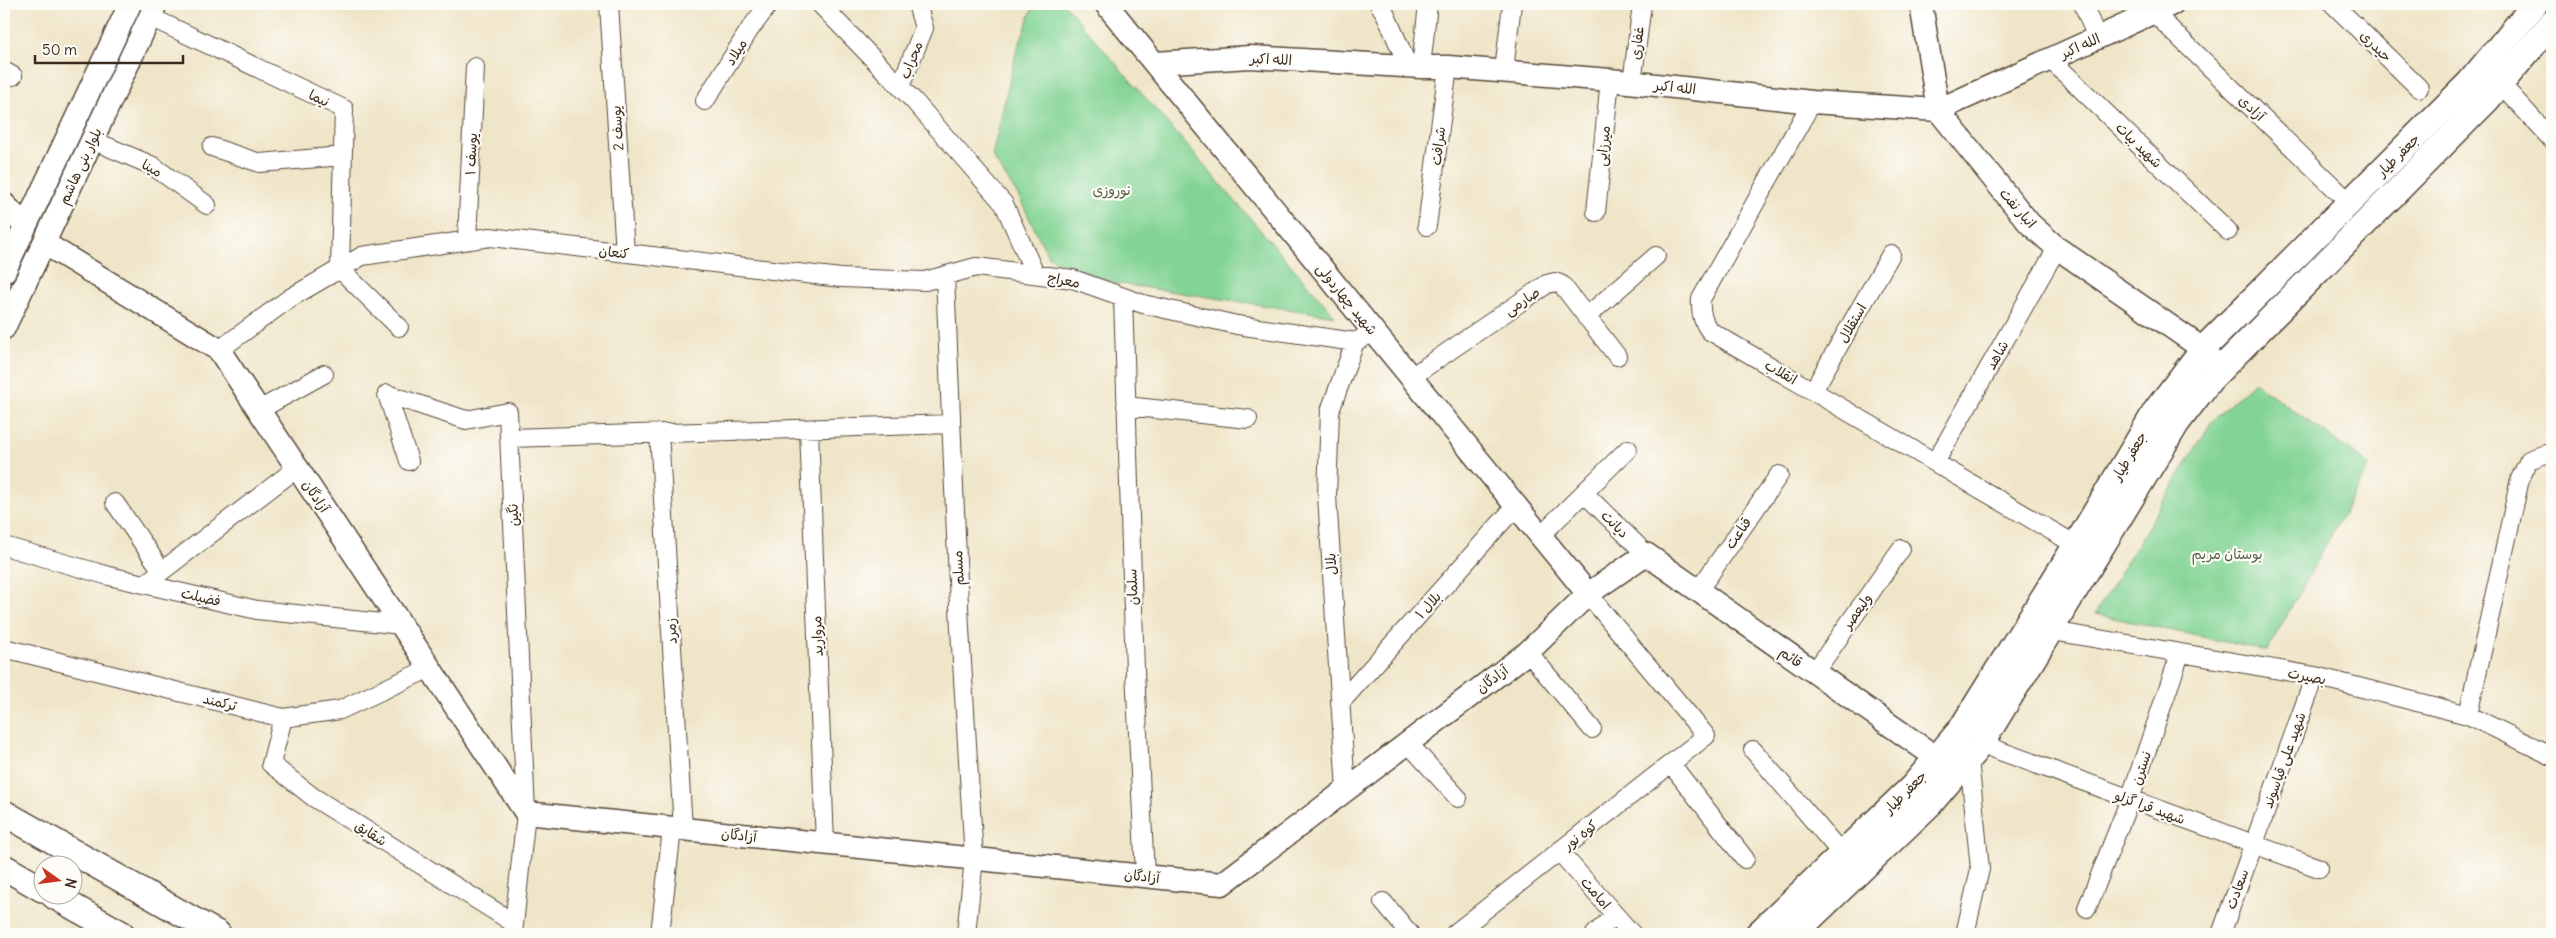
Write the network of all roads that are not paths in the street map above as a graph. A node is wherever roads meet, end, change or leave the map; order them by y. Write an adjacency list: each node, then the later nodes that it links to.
1 (130, 4): 41 (street, بلوار بنی هاشم)
2 (609, 4): 47 (street, یوسف 2)
3 (769, 4): 30 (street, میلاد)
4 (820, 4): 28 (street, معراج)
5 (917, 4): 28 (street, محراب)
6 (1106, 4): 20 (street, شهید چهاردولی)
7 (1378, 4): 22 (street)
8 (1428, 4): 22 (street)
9 (1512, 4): 24 (street)
10 (1642, 4): 26 (street, غفاری)
11 (1921, 4): 32 (street, انبار نفت)
12 (2083, 4): 18 (street)
13 (2334, 4): 29 (street, حیدری)
14 (2535, 4): 37 (main road, جعفر طیار)
15 (2163, 8): 18 (street, الله اکبر); 37 (street, آزادی)
16 (153, 11): 33 (street, بلوار بنی هاشم); 36 (street, نیما)
17 (2552, 23): 27 (main road, جعفر طیار)
18 (2097, 38): 19 (street, الله اکبر)
19 (2050, 59): 32 (street, الله اکبر); 43 (street, شهید بیات)
20 (1155, 63): 22 (street, الله اکبر); 58 (street, شهید چهاردولی)
21 (475, 67): 44 (street, یوسف ۱)
22 (1414, 67): 23 (street, الله اکبر)
23 (1448, 67): 24 (street, الله اکبر); 42 (street, شرافت)
24 (1504, 70): 25 (street, الله اکبر)
25 (1610, 80): 26 (street, الله اکبر); 40 (street, میرزایی)
26 (1632, 83): 31 (street, الله اکبر)
27 (2501, 84): 34 (street); 62 (main road, جعفر طیار)
28 (900, 87): 52 (street, معراج)
29 (2419, 88)
30 (705, 101)
31 (1812, 102): 32 (street, الله اکبر); 65 (street, انقلاب)
32 (1938, 110): 46 (street, انبار نفت)
33 (92, 140): 39 (street, مینا); 45 (street, بلوار بنی هاشم)
34 (2552, 140)
35 (212, 147): 36 (street)
36 (342, 156): 50 (street, نیما)
37 (2350, 203): 59 (main road, جعفر طیار)
38 (4, 204): 41 (street)
39 (208, 205)
40 (1596, 212)
41 (25, 226): 51 (street, بلوار بنی هاشم)
42 (1427, 226)
43 (2228, 231)
44 (467, 240): 47 (street, کنعان); 50 (street, کنعان)
45 (44, 243): 57 (street, بلوار بنی هاشم); 60 (street, آزادگان)
46 (2057, 248): 59 (street, انبار نفت); 76 (street, شاهد)
47 (625, 253): 53 (street, کنعان)
48 (1891, 254): 65 (street, استقلال)
49 (1656, 256): 55 (street)
50 (340, 269): 56 (street); 60 (street, کنعان)
51 (4, 272)
52 (1035, 274): 53 (street, کنعان); 54 (street, معراج)
53 (944, 276): 69 (street, مسلم)
54 (1123, 297): 58 (street, معراج); 66 (street, سلمان)
55 (1586, 317): 61 (street, صارمی); 64 (street, صارمی)
56 (399, 327)
57 (4, 328)
58 (1364, 337): 64 (street, شهید چهاردولی); 99 (street, بلال)
59 (2203, 349): 62 (street, انبار نفت); 83 (main road, جعفر طیار)
60 (219, 350): 67 (street, آزادگان)
61 (1616, 356)
62 (2220, 370): 92 (main road, جعفر طیار)
63 (324, 374): 67 (street)
64 (1411, 378): 81 (street, شهید چهاردولی)
65 (1813, 391): 76 (street, انقلاب)
66 (1126, 406): 68 (street); 123 (street, سلمان)
67 (259, 410): 77 (street, آزادگان)
68 (1248, 419)
69 (952, 424): 70 (street); 119 (street, مسلم)
70 (809, 428): 71 (street); 115 (street, مروارید)
71 (659, 433): 72 (street); 114 (street, زمرد)
72 (510, 438): 75 (street, نگین); 113 (street, نگین)
73 (1628, 449): 79 (street)
74 (2552, 455): 100 (street)
75 (409, 461)
76 (1936, 461): 83 (street, انقلاب)
77 (297, 468): 87 (street); 91 (street, آزادگان)
78 (1779, 475): 89 (street, قناعت)
79 (1584, 493): 82 (street); 86 (street, دیانت)
80 (115, 503): 87 (street)
81 (1515, 507): 82 (street, شهید چهاردولی); 99 (street, بلال ۱)
82 (1540, 536): 90 (street, شهید چهاردولی)
83 (2076, 545): 107 (main road, جعفر طیار)
84 (4, 546): 88 (street, فضیلت)
85 (1900, 549): 97 (street, ولیعصر)
86 (1646, 554): 89 (street, قائم); 90 (street, آزادگان)
87 (162, 571): 88 (street)
88 (145, 584): 91 (street, فضیلت)
89 (1698, 591): 97 (street, قائم)
90 (1588, 594): 94 (street, آزادگان); 108 (street, کوه نور)
91 (402, 625): 96 (street, آزادگان)
92 (2052, 631): 95 (street, بصیرت); 105 (main road, جعفر طیار)
93 (4, 648): 101 (street, ترکمند)
94 (1528, 652): 102 (street); 103 (street, آزادگان)
95 (2180, 654): 98 (street, بصیرت); 111 (street, نسترن)
96 (430, 668): 101 (street, ترکمند); 113 (street, آزادگان)
97 (1814, 672): 107 (street, قائم)
98 (2314, 676): 100 (street, بصیرت); 116 (street, شهید علی قیاسوند)
99 (1340, 703): 109 (street, بلال)
100 (2468, 715): 106 (street, بصیرت)
101 (283, 718): 129 (street, شقایق)
102 (1592, 729)
103 (1408, 743): 109 (street, آزادگان); 110 (street)
104 (1753, 750): 118 (street)
105 (1975, 751): 111 (street, شهید قرا گزلو); 139 (main road, جعفر طیار); 140 (street)
106 (2552, 756)
107 (1938, 758): 118 (main road, جعفر طیار)
108 (1671, 764): 117 (street, کوه نور); 120 (street)
109 (1346, 790): 123 (street, آزادگان)
110 (1458, 798)
111 (2130, 799): 116 (street, شهید قرا گزلو); 127 (street, نسترن)
112 (4, 812): 131 (main road)
113 (526, 813): 114 (street, آزادگان); 129 (street)
114 (678, 829): 115 (street, آزادگان); 132 (street, زمرد)
115 (825, 844): 119 (street, آزادگان)
116 (2253, 845): 122 (street, شهید قرا گزلو); 141 (street, سعادت)
117 (1559, 852): 128 (street, امامت); 135 (street, کوه نور)
118 (1842, 854): 138 (main road, جعفر طیار)
119 (974, 859): 123 (street, آزادگان); 133 (street, مسلم)
120 (1744, 859)
121 (4, 867): 124 (main road)
122 (2319, 868)
123 (1145, 876)
124 (32, 883)
125 (1383, 902): 134 (street)
126 (72, 906): 130 (main road)
127 (2087, 908)
128 (1615, 915): 136 (street); 137 (street, امامت)
129 (513, 928)
130 (122, 934)
131 (218, 934)
132 (660, 934)
133 (966, 934)
134 (1410, 934)
135 (1454, 934)
136 (1595, 934)
137 (1632, 934)
138 (1758, 934)
139 (1794, 934)
140 (1964, 934)
141 (2221, 934)

